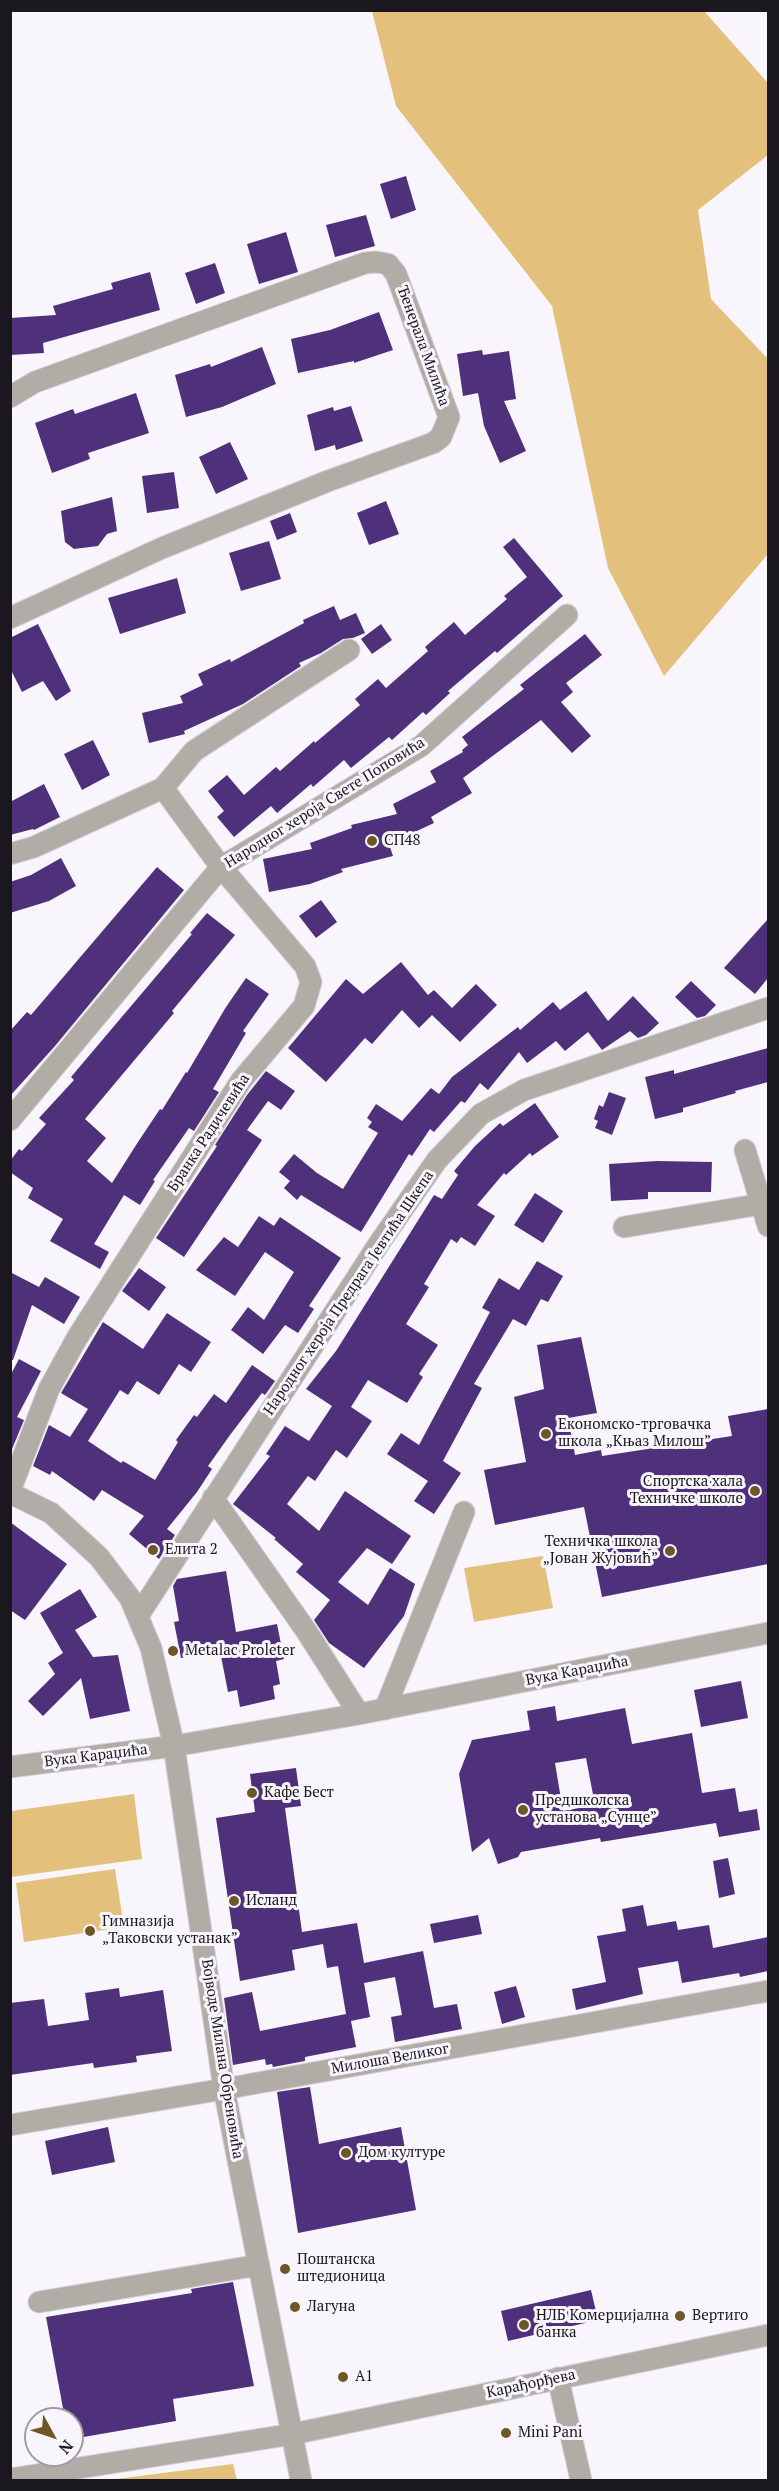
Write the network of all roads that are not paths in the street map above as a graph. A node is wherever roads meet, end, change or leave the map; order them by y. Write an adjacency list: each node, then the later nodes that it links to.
1 (10, 398): 3 (street, Ђенерала Милића)
2 (567, 615): 7 (street, Народног хероја Свете Поповића)
3 (10, 618)
4 (349, 650): 5 (street)
5 (163, 788): 6 (street); 7 (street, Бранка Радичевића)
6 (10, 854)
7 (221, 867): 9 (street, Народног хероја Свете Поповића); 14 (street, Бранка Радичевића)
8 (768, 1008): 15 (street, Народног хероја Предрага Јевтића Шкепа)
9 (10, 1120)
10 (745, 1150): 11 (street)
11 (762, 1204): 12 (street); 13 (street)
12 (768, 1226)
13 (624, 1227)
14 (10, 1492): 17 (street, Војводе Милана Обреновића)
15 (213, 1498): 17 (street, Народног хероја Предрага Јевтића Шкепа); 20 (street)
16 (464, 1512): 19 (street)
17 (138, 1616): 21 (street, Војводе Милана Обреновића)
18 (768, 1634): 19 (street, Вука Караџића)
19 (385, 1709): 20 (street, Вука Караџића)
20 (359, 1714): 21 (street, Вука Караџића)
21 (174, 1746): 22 (street, Вука Караџића); 24 (street, Војводе Милана Обреновића)
22 (10, 1767)
23 (768, 1991): 24 (street, Милоша Великог)
24 (224, 2089): 25 (street, Милоша Великог); 26 (street, Војводе Милана Обреновића)
25 (10, 2125)
26 (259, 2265): 27 (street); 30 (street, Војводе Милана Обреновића)
27 (39, 2302)
28 (768, 2335): 29 (street, Карађорђева)
29 (558, 2378): 30 (street, Карађорђева); 33 (street)
30 (293, 2434): 31 (street, Карађорђева); 32 (street, Војводе Милана Обреновића)
31 (10, 2479)
32 (301, 2481)
33 (581, 2481)

